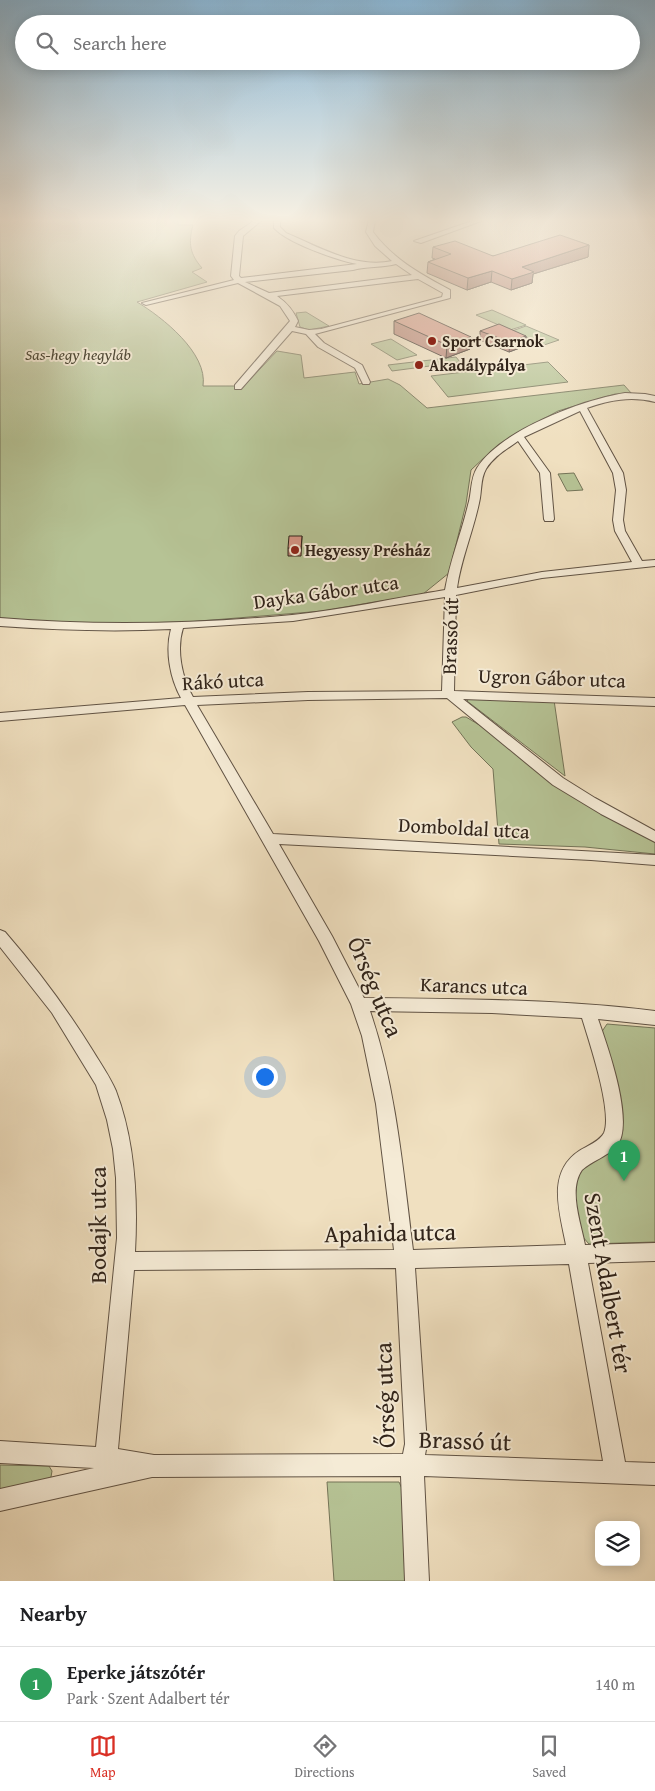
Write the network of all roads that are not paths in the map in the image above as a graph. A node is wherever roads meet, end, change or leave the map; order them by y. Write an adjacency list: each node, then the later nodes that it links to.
1 (187, 294): 6 (street)
2 (266, 294): 5 (street)
3 (279, 294): 5 (street)
4 (447, 294): 8 (street)
5 (269, 295): 7 (street)
6 (146, 303)
7 (290, 328): 8 (street); 10 (street)
8 (309, 332): 9 (street)
9 (366, 382)
10 (238, 387)
11 (655, 399): 12 (street, Brassó út)
12 (582, 407): 13 (street, Brassó út); 15 (street)
13 (518, 436): 14 (street); 17 (street, Brassó út)
14 (549, 519)
15 (647, 564): 16 (street); 17 (street, Dayka Gábor utca)
16 (655, 576)
17 (450, 593): 19 (street, Dayka Gábor utca); 20 (street, Brassó út)
18 (0, 622): 19 (street, Dayka Gábor utca)
19 (178, 626): 21 (street, Őrség utca)
20 (448, 693): 21 (street, Rákó utca); 22 (street, Ugron Gábor utca); 24 (street, Brassó út)
21 (190, 701): 23 (street, Rákó utca); 25 (street, Őrség utca)
22 (655, 702)
23 (0, 716)
24 (655, 837)
25 (270, 839): 26 (street, Domboldal utca); 28 (street, Őrség utca)
26 (655, 860)
27 (0, 936): 34 (street, Bodajk utca)
28 (359, 1004): 29 (street, Karancs utca); 33 (street, Őrség utca)
29 (588, 1012): 30 (street); 32 (street, Szent Adalbert tér)
30 (655, 1018)
31 (655, 1252): 32 (street, Apahida utca)
32 (577, 1254): 33 (street, Apahida utca); 39 (street, Szent Adalbert tér)
33 (405, 1259): 34 (street, Apahida utca); 38 (street, Őrség utca)
34 (126, 1261): 36 (street, Bodajk utca)
35 (0, 1452): 36 (street, Brassó út)
36 (106, 1458): 37 (street, Brassó út)
37 (154, 1466): 38 (street, Brassó út); 41 (street, Brassó út)
38 (412, 1466): 39 (street, Brassó út); 42 (street, Őrség utca)
39 (616, 1474): 40 (street, Brassó út)
40 (655, 1474)
41 (0, 1500)
42 (418, 1581)

